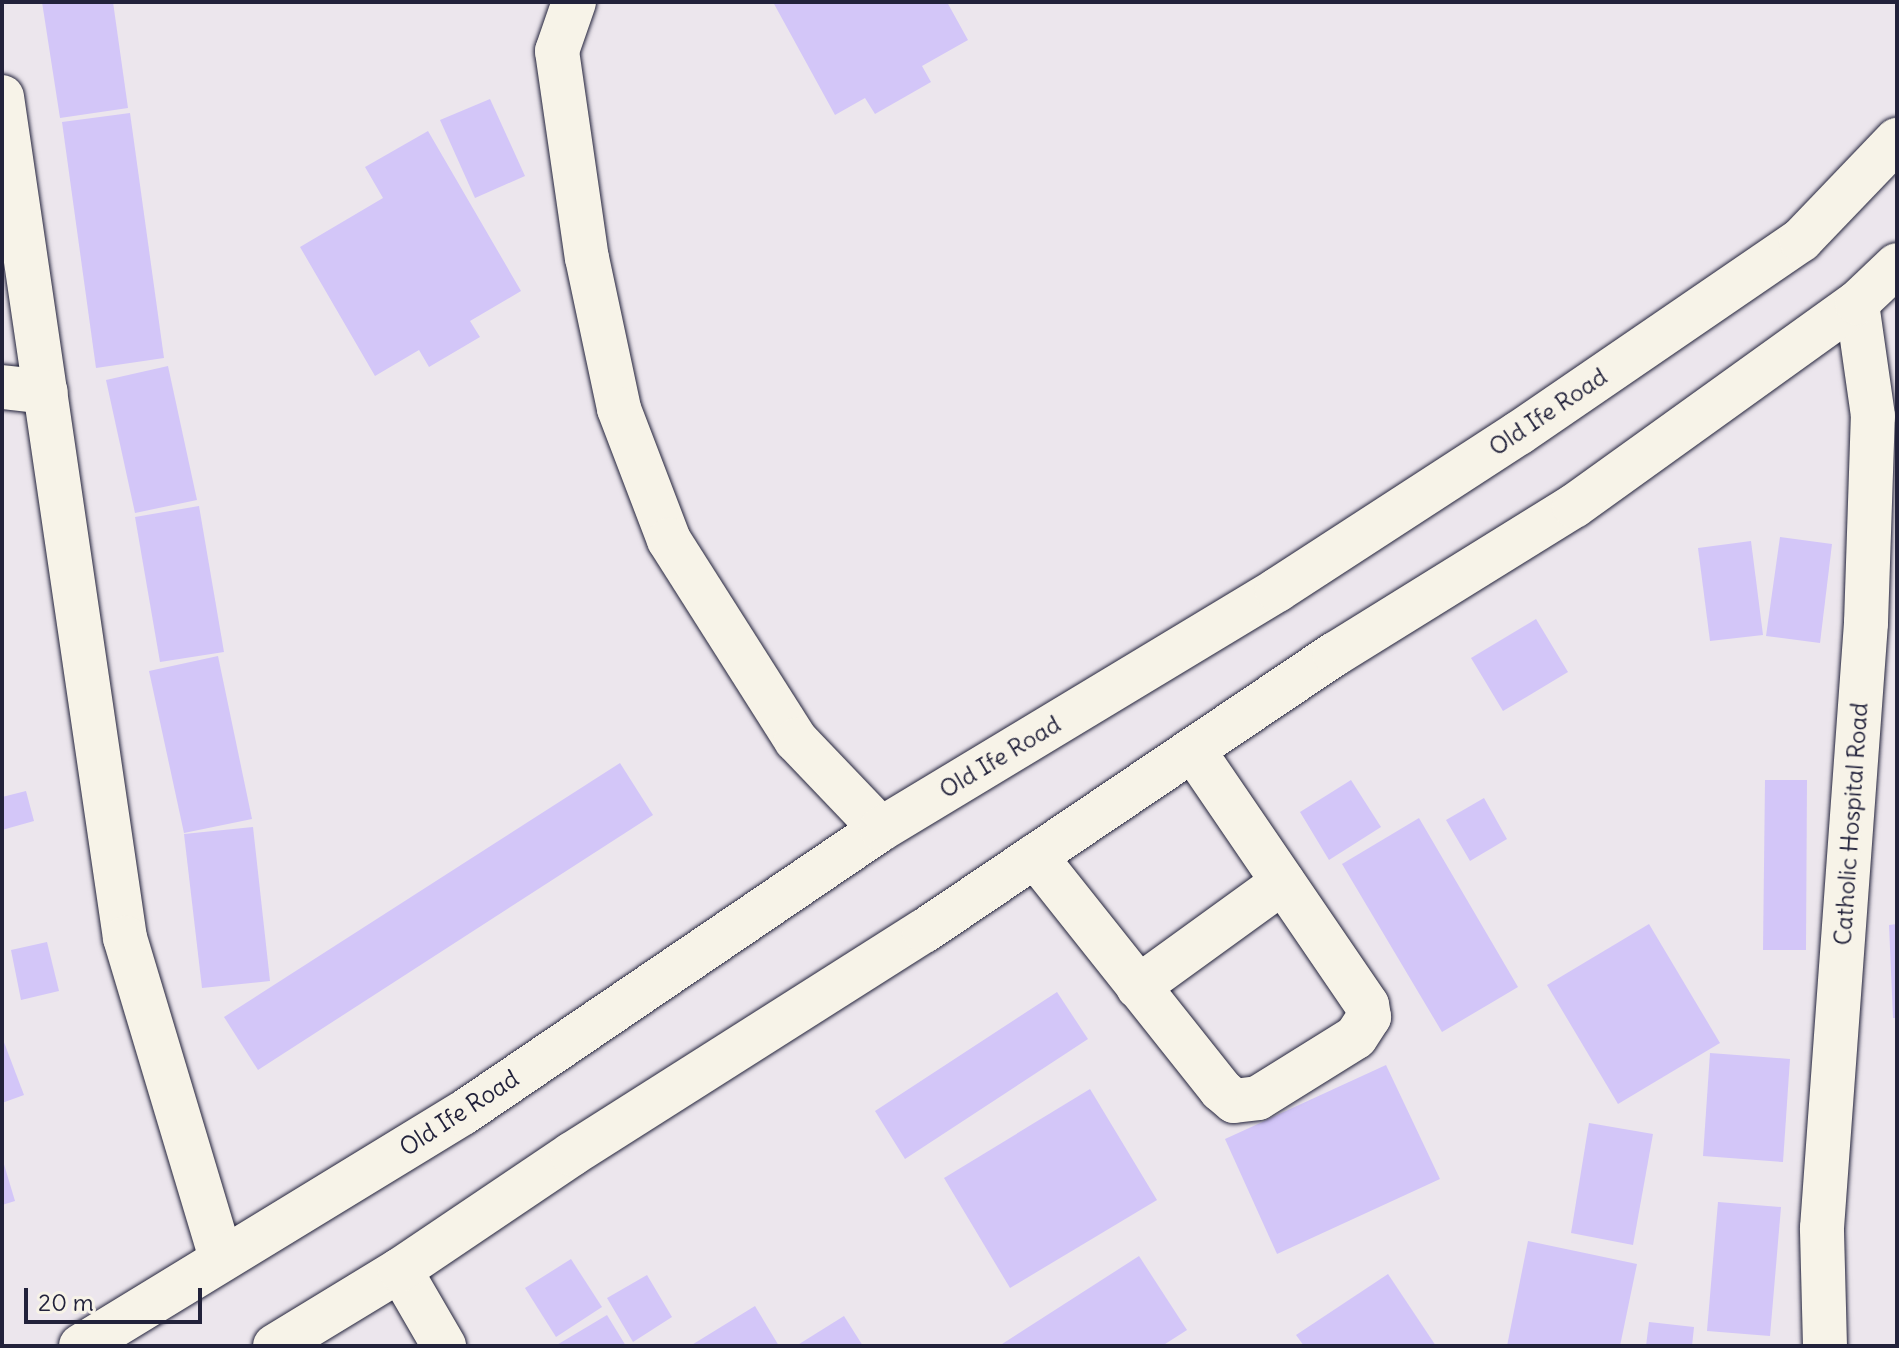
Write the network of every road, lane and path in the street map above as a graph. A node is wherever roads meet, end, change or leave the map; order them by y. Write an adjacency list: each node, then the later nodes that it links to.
1 (574, 2): 9 (main road)
2 (2, 97): 7 (main road)
3 (1897, 140): 9 (main road, Old Ife Road)
4 (1897, 265): 5 (main road)
5 (1857, 303): 8 (main road); 18 (main road, Catholic Hospital Road)
6 (2, 387): 7 (main road)
7 (46, 392): 13 (main road)
8 (1193, 750): 10 (main road); 11 (main road)
9 (881, 829): 13 (main road, Old Ife Road)
10 (1035, 856): 12 (main road); 14 (main road)
11 (1283, 882): 12 (main road); 12 (main road)
12 (1138, 987)
13 (221, 1259): 15 (main road, Old Ife Road)
14 (400, 1270): 16 (main road); 17 (main road)
15 (81, 1346)
16 (275, 1346)
17 (444, 1346)
18 (1825, 1346)

